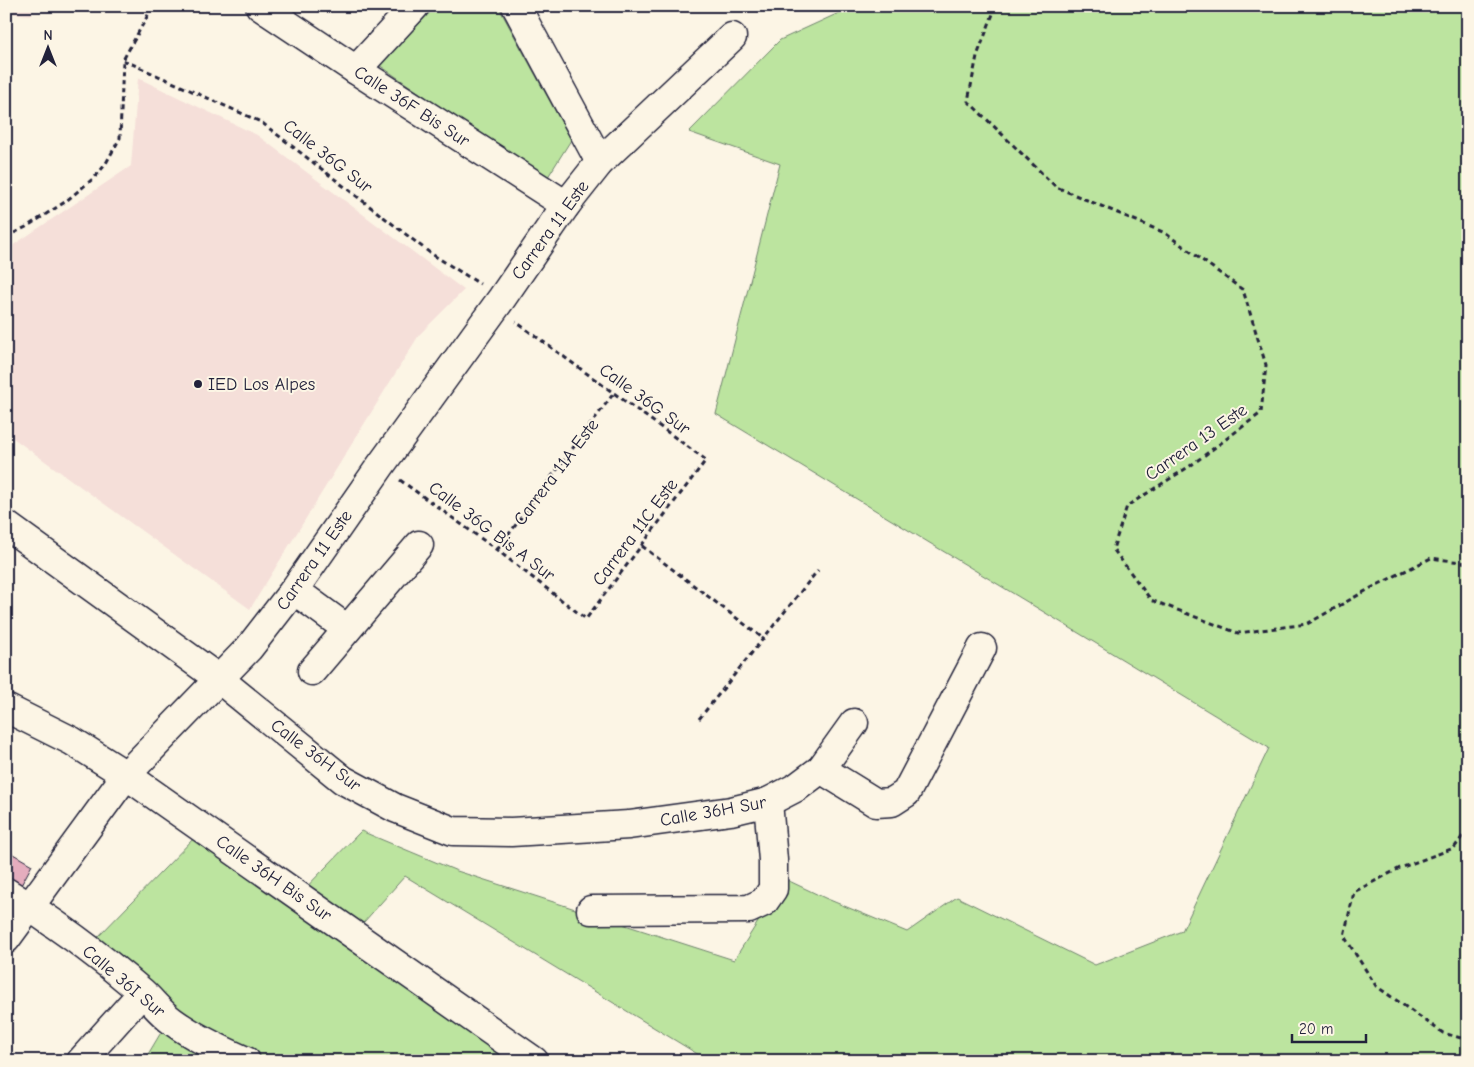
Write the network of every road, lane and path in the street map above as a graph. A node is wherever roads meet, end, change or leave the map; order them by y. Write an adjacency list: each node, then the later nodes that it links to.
1 (153, 6): 7 (path)
2 (260, 6): 8 (street, Calle 36F Bis Sur)
3 (415, 6): 8 (street)
4 (516, 6): 9 (street)
5 (996, 6): 20 (path, Carrera 13 Este)
6 (732, 37): 9 (street, Carrera 11 Este)
7 (123, 60): 11 (path); 12 (path, Calle 36G Sur)
8 (356, 70): 10 (street, Calle 36F Bis Sur)
9 (600, 162): 10 (street, Carrera 11 Este)
10 (566, 204): 12 (street, Carrera 11 Este)
11 (6, 237)
12 (499, 302): 13 (path, Calle 36G Sur); 15 (street, Carrera 11 Este)
13 (614, 393): 14 (path, Calle 36G Sur); 19 (path, Carrera 11A Este)
14 (706, 460): 18 (path, Carrera 11C Este)
15 (381, 465): 19 (path, Calle 36G Bis A Sur); 22 (street, Carrera 11 Este)
16 (6, 525): 28 (street, Calle 36H Sur)
17 (419, 544): 24 (street)
18 (642, 546): 23 (path, Carrera 11C Este); 25 (path)
19 (497, 550): 23 (path, Calle 36G Bis A Sur)
20 (1468, 563)
21 (818, 570): 25 (path)
22 (294, 590): 24 (street); 28 (street, Carrera 11 Este)
23 (586, 619)
24 (347, 629): 27 (street)
25 (764, 639): 30 (path)
26 (982, 648): 32 (street)
27 (312, 671)
28 (219, 679): 33 (street, Carrera 11 Este); 34 (street, Calle 36H Sur)
29 (6, 708): 33 (street, Calle 36H Bis Sur)
30 (699, 720)
31 (854, 723): 32 (street, Calle 36H Sur)
32 (821, 769): 34 (street, Calle 36H Sur)
33 (126, 775): 37 (street, Carrera 11 Este); 44 (street, Calle 36H Bis Sur)
34 (768, 802): 38 (street)
35 (1468, 829): 41 (path)
36 (6, 892): 37 (street, Calle 36I Sur)
37 (30, 907): 39 (street, Carrera 11 Este); 40 (street, Calle 36I Sur)
38 (591, 910)
39 (6, 939)
40 (142, 992): 42 (street); 43 (street, Calle 36I Sur)
41 (1468, 1040)
42 (82, 1061)
43 (246, 1061)
44 (534, 1061)

